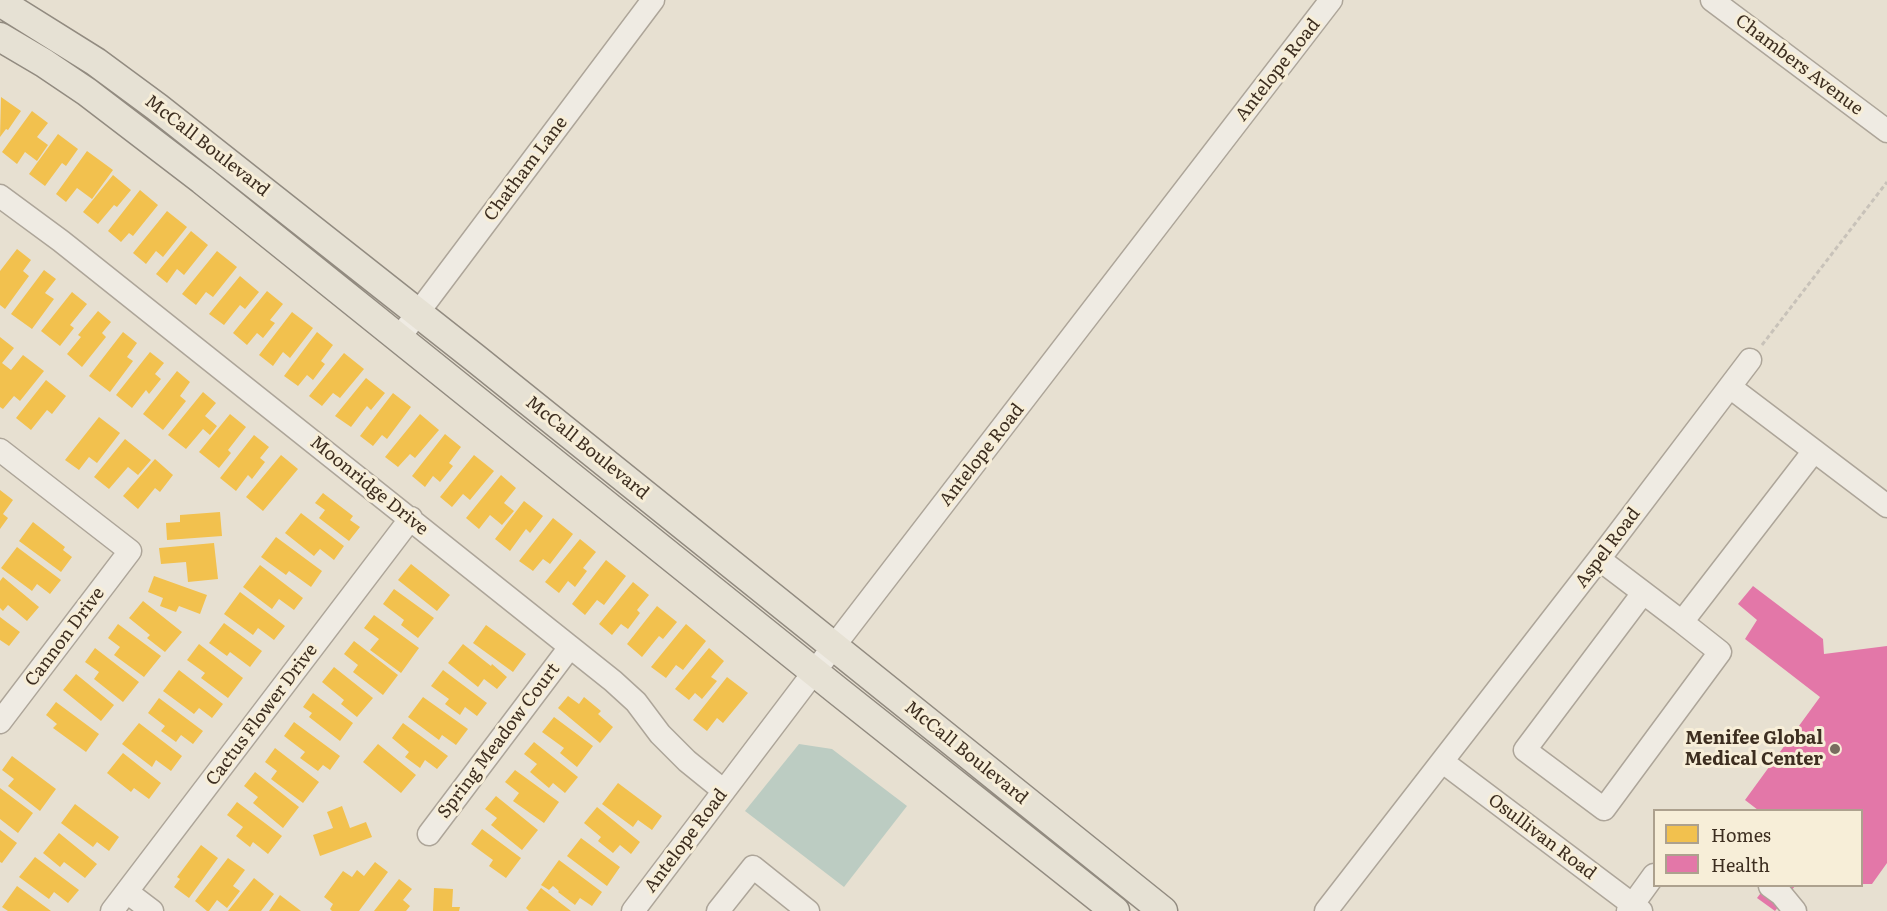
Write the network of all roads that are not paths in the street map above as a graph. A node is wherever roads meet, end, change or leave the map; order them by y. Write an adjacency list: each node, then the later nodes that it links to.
1 (653, 0): 8 (street, Chatham Lane)
2 (1331, 0): 20 (street, Antelope Road)
3 (1712, 0): 6 (street, Chambers Avenue)
4 (0, 2): 8 (main road, McCall Boulevard)
5 (0, 37): 9 (main road, McCall Boulevard)
6 (1887, 131)
7 (0, 196): 15 (street, Moonridge Drive)
8 (418, 313): 9 (street, Chatham Lane); 20 (main road, McCall Boulevard)
9 (399, 338): 21 (main road, McCall Boulevard)
10 (1750, 360): 11 (street, Aspel Road)
11 (1730, 387): 13 (street); 16 (street, Aspel Road)
12 (0, 450): 22 (street, Cannon Drive)
13 (1814, 451): 14 (street); 18 (street)
14 (1887, 506)
15 (411, 518): 19 (street, Moonridge Drive); 28 (street, Cactus Flower Drive)
16 (1599, 559): 17 (street); 23 (street, Aspel Road)
17 (1643, 593): 18 (street); 18 (street)
18 (1682, 622)
19 (570, 647): 24 (street, Moonridge Drive); 25 (street, Spring Meadow Court)
20 (834, 647): 21 (street, Antelope Road); 36 (main road, McCall Boulevard)
21 (814, 672): 24 (street, Antelope Road); 35 (main road, McCall Boulevard)
22 (0, 722)
23 (1443, 762): 29 (street, Osullivan Road); 37 (street, Aspel Road)
24 (724, 791): 32 (street, Antelope Road)
25 (429, 834)
26 (1653, 877): 29 (street)
27 (1772, 887): 38 (street)
28 (127, 892): 30 (street, Cactus Flower Drive); 31 (street)
29 (1634, 909)
30 (112, 911)
31 (152, 911)
32 (633, 911)
33 (718, 911): 34 (street)
34 (808, 911)
35 (1115, 911)
36 (1163, 911)
37 (1326, 911)
38 (1795, 911)

